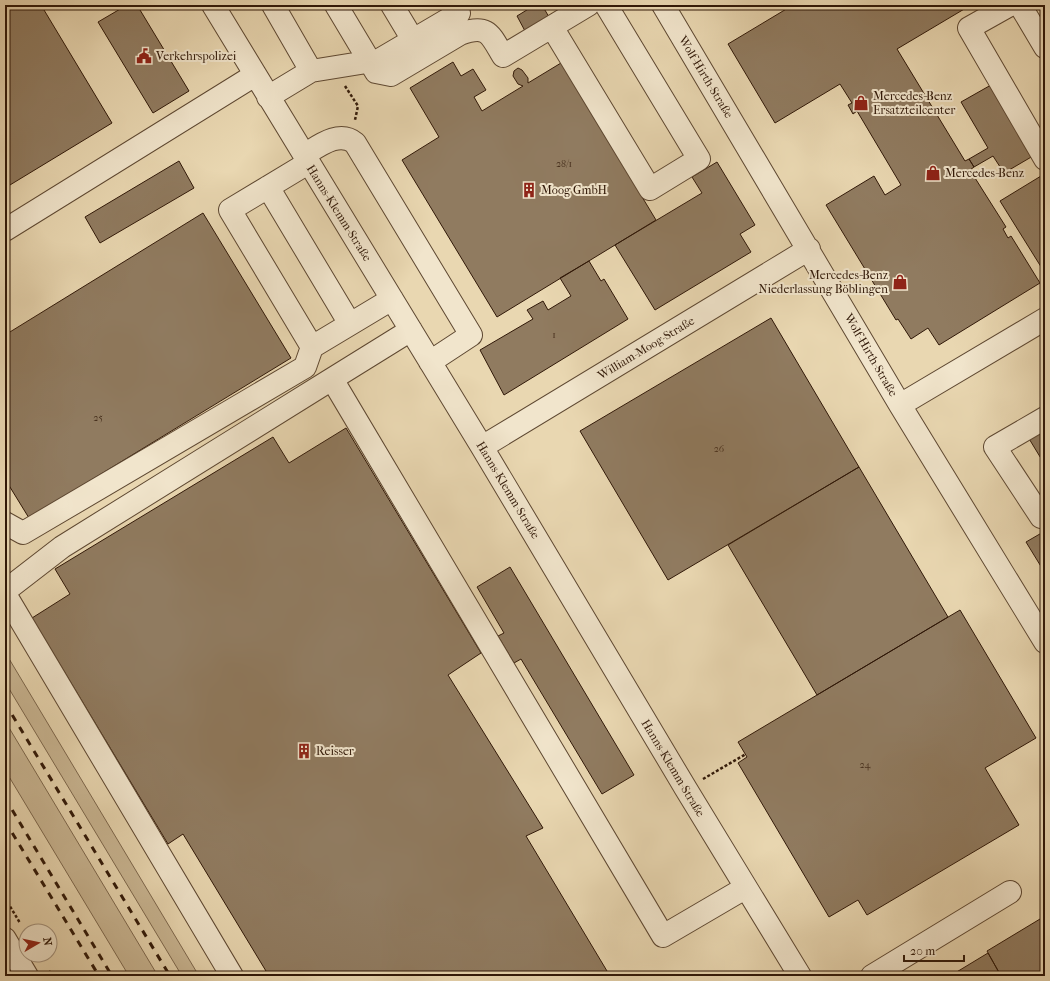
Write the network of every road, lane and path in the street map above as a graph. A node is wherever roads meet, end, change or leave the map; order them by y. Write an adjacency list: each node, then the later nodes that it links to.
1 (213, 5): 17 (street, Hanns-Klemm-Straße)
2 (273, 5): 16 (street)
3 (336, 5): 14 (street)
4 (392, 5): 12 (street)
5 (454, 5): 12 (street)
6 (588, 5): 11 (street)
7 (606, 5): 11 (street)
8 (663, 5): 24 (street, Wolf-Hirth-Straße)
9 (1010, 5): 21 (street)
10 (1020, 5): 13 (street)
11 (552, 27): 14 (street)
12 (413, 40): 14 (street)
13 (1045, 47)
14 (369, 62): 15 (street)
15 (333, 67): 16 (street); 19 (path)
16 (311, 71): 18 (street)
17 (255, 75): 18 (street, Hanns-Klemm-Straße); 23 (street)
18 (268, 97): 20 (street, Hanns-Klemm-Straße)
19 (351, 140): 20 (street); 30 (street)
20 (306, 159): 22 (street); 25 (street, Hanns-Klemm-Straße)
21 (1045, 159)
22 (268, 187): 27 (street); 29 (street)
23 (5, 230)
24 (809, 249): 32 (street, Wolf-Hirth-Straße); 34 (street, William-Moog-Straße)
25 (392, 299): 27 (street); 28 (street, Hanns-Klemm-Straße)
26 (1045, 319): 32 (street)
27 (350, 324): 29 (street)
28 (411, 330): 30 (street, Hanns-Klemm-Straße); 31 (street)
29 (312, 347): 36 (street)
30 (430, 362): 34 (street, Hanns-Klemm-Straße)
31 (332, 379): 37 (street); 41 (street)
32 (900, 405): 38 (street, Wolf-Hirth-Straße)
33 (1045, 418): 35 (street)
34 (482, 447): 40 (street, Hanns-Klemm-Straße)
35 (1041, 517)
36 (5, 523)
37 (5, 593): 46 (street)
38 (1045, 642)
39 (746, 754): 40 (path)
40 (686, 789): 41 (street, Hanns-Klemm-Straße)
41 (745, 888): 47 (street, Hanns-Klemm-Straße)
42 (1010, 892): 48 (street)
43 (5, 898): 44 (path)
44 (14, 933): 45 (street)
45 (27, 976)
46 (232, 976)
47 (800, 976)
48 (872, 976)

